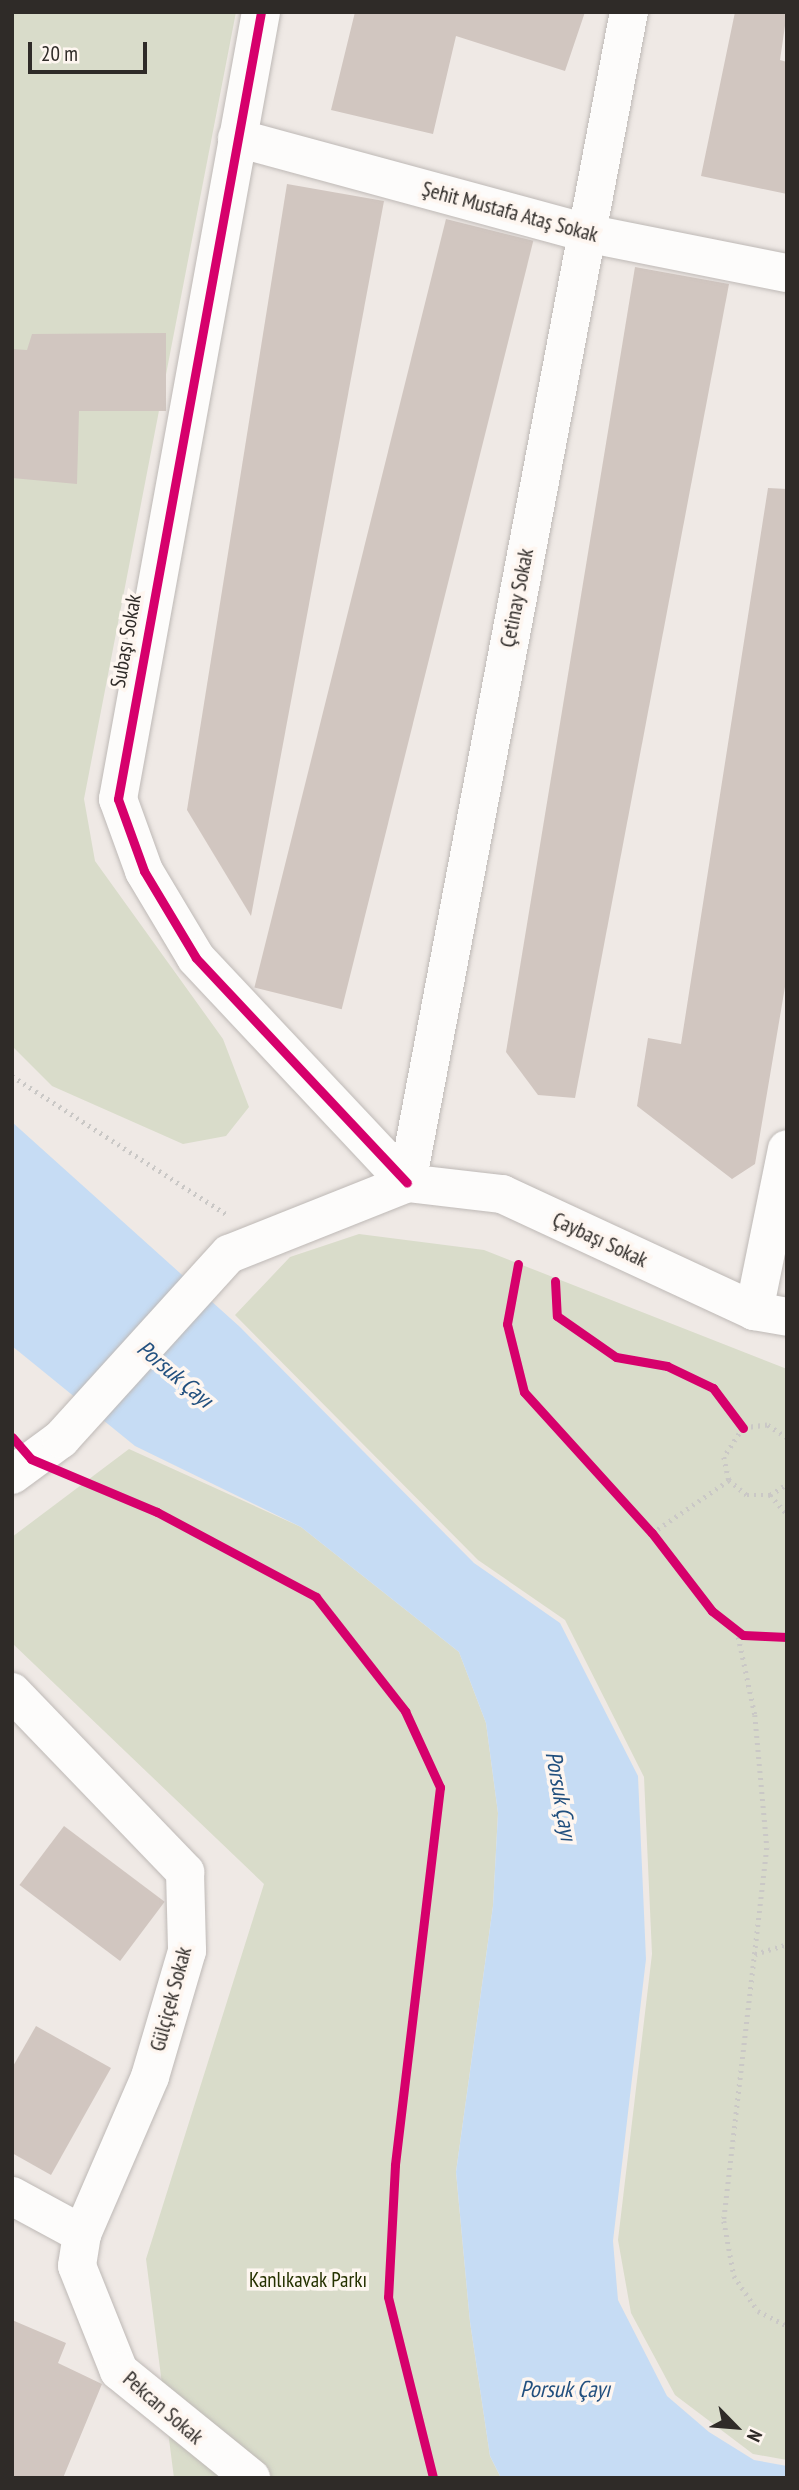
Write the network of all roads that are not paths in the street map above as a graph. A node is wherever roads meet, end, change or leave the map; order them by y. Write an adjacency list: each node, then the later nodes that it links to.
1 (261, 12): 3 (street, Subaşı Sokak)
2 (629, 12): 4 (street, Çetinay Sokak)
3 (237, 138): 4 (street, Şehit Mustafa Ataş Sokak); 7 (street, Subaşı Sokak)
4 (586, 233): 5 (street, Şehit Mustafa Ataş Sokak); 7 (street, Çetinay Sokak)
5 (787, 273)
6 (787, 1149): 8 (street)
7 (407, 1183): 8 (street, Çaybaşı Sokak); 9 (street)
8 (771, 1314)
9 (12, 1475)
10 (12, 1692): 12 (street, Gülçiçek Sokak)
11 (12, 2196): 12 (street)
12 (82, 2234): 13 (street, Pekcan Sokak)
13 (251, 2478)

